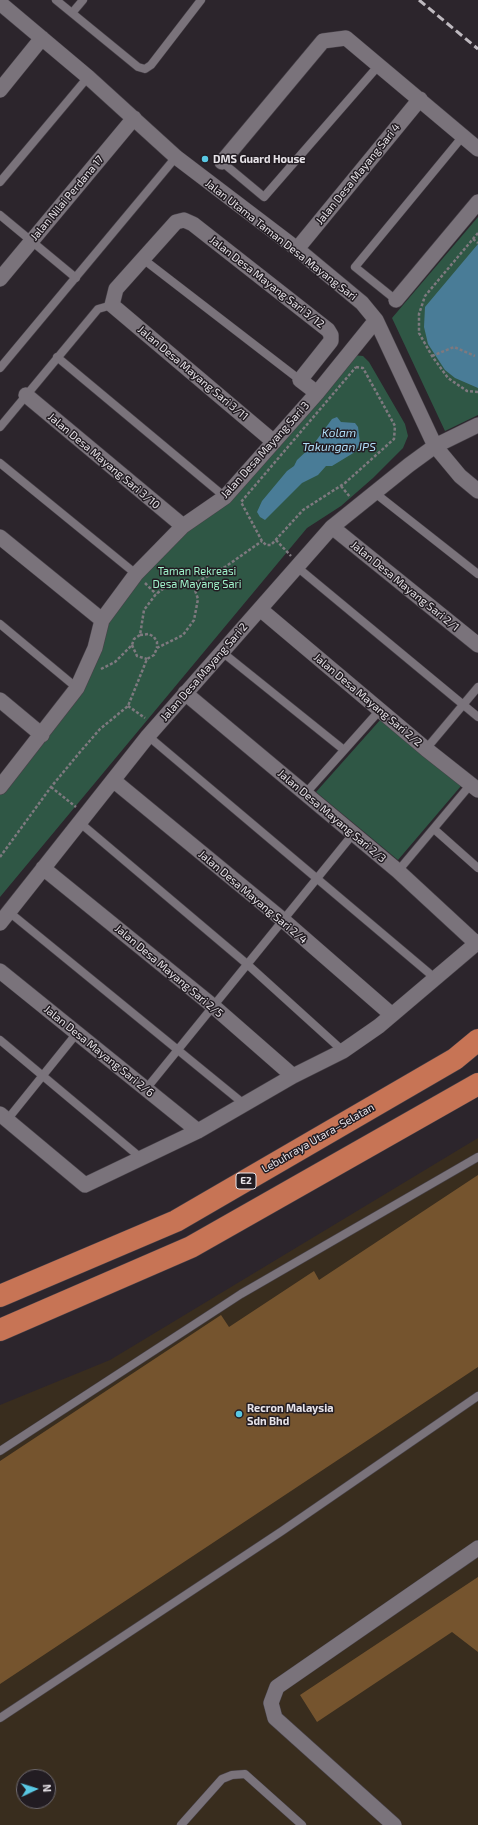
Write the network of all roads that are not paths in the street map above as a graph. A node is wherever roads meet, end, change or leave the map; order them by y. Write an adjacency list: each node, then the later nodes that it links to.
1 (56, 0): 5 (lane)
2 (83, 0): 5 (lane)
3 (201, 0): 5 (lane)
4 (1, 4): 6 (street, Jalan Utama Taman Desa Mayang Sari)
5 (72, 13)
6 (42, 38): 8 (street, Jalan Utama Taman Desa Mayang Sari); 9 (street)
7 (379, 65): 10 (street); 15 (street); 15 (lane)
8 (88, 77): 11 (street, Jalan Utama Taman Desa Mayang Sari); 16 (lane)
9 (0, 90)
10 (420, 99): 12 (street); 20 (street, Jalan Desa Mayang Sari 4)
11 (134, 118): 14 (street, Jalan Utama Taman Desa Mayang Sari); 19 (street, Jalan Nilai Perdana 17)
12 (464, 136): 13 (street); 24 (lane)
13 (478, 149)
14 (176, 157): 20 (street, Jalan Utama Taman Desa Mayang Sari); 22 (lane)
15 (222, 162)
16 (0, 182)
17 (478, 202): 24 (street)
18 (0, 215): 19 (lane)
19 (32, 241): 22 (lane); 23 (street, Jalan Nilai Perdana 17)
20 (297, 249): 26 (street, Jalan Utama Taman Desa Mayang Sari)
21 (143, 259): 25 (street); 29 (lane); 29 (street, Jalan Desa Mayang Sari 3/12)
22 (76, 278): 28 (lane)
23 (0, 279)
24 (396, 300)
25 (112, 305): 27 (lane); 34 (street, Jalan Desa Mayang Sari 3/11)
26 (376, 320): 30 (street, Jalan Desa Mayang Sari 3); 35 (street, Jalan Utama Taman Desa Mayang Sari)
27 (57, 357): 31 (lane); 39 (lane)
28 (0, 368)
29 (300, 380): 30 (street)
30 (317, 393): 34 (street, Jalan Desa Mayang Sari 3)
31 (26, 395): 33 (lane); 40 (street, Jalan Desa Mayang Sari 3/10)
32 (478, 426): 35 (street, Jalan Desa Mayang Sari 2)
33 (0, 427)
34 (274, 442): 39 (street, Jalan Desa Mayang Sari 3)
35 (435, 446): 37 (street, Jalan Utama Taman Desa Mayang Sari); 38 (street, Jalan Desa Mayang Sari 2)
36 (0, 463): 44 (lane)
37 (478, 491)
38 (375, 493): 41 (street, Jalan Desa Mayang Sari 2); 45 (lane)
39 (226, 497): 40 (street, Jalan Desa Mayang Sari 3)
40 (183, 526): 44 (street, Jalan Desa Mayang Sari 3)
41 (332, 527): 43 (street, Jalan Desa Mayang Sari 2); 49 (street, Jalan Desa Mayang Sari 2/1)
42 (0, 537): 47 (street)
43 (298, 566): 46 (street, Jalan Desa Mayang Sari 2); 55 (lane)
44 (136, 574): 47 (street, Jalan Desa Mayang Sari 3)
45 (478, 574)
46 (260, 609): 50 (street, Jalan Desa Mayang Sari 2); 56 (street, Jalan Desa Mayang Sari 2/2)
47 (102, 620): 52 (street, Jalan Desa Mayang Sari 3)
48 (0, 624): 52 (lane)
49 (478, 645)
50 (222, 652): 53 (street, Jalan Desa Mayang Sari 2); 61 (lane)
51 (478, 687): 55 (lane)
52 (77, 688): 59 (street, Jalan Desa Mayang Sari 3)
53 (185, 693): 58 (street, Jalan Desa Mayang Sari 2); 65 (street, Jalan Desa Mayang Sari 2/3)
54 (0, 700): 59 (street)
55 (463, 704): 57 (lane); 60 (lane)
56 (380, 710): 60 (street, Jalan Desa Mayang Sari 2/2); 61 (lane)
57 (478, 717)
58 (152, 731): 62 (street, Jalan Desa Mayang Sari 2); 72 (lane)
59 (42, 735): 63 (street, Jalan Desa Mayang Sari 3)
60 (426, 749): 64 (street, Jalan Desa Mayang Sari 2/2)
61 (344, 750): 65 (lane)
62 (113, 780): 66 (street, Jalan Desa Mayang Sari 2); 74 (street, Jalan Desa Mayang Sari 2/4)
63 (1, 783)
64 (474, 787): 67 (lane)
65 (305, 794): 68 (street, Jalan Desa Mayang Sari 2/3)
66 (82, 818): 69 (street, Jalan Desa Mayang Sari 2); 76 (lane)
67 (434, 829): 70 (lane); 71 (lane)
68 (353, 834): 71 (street, Jalan Desa Mayang Sari 2/3); 72 (lane)
69 (43, 868): 73 (street, Jalan Desa Mayang Sari 2); 79 (street, Jalan Desa Mayang Sari 2/5)
70 (478, 868)
71 (398, 871): 75 (street, Jalan Desa Mayang Sari 2/3)
72 (317, 878): 74 (lane); 78 (lane)
73 (4, 917): 84 (lane)
74 (283, 920): 76 (lane); 80 (street, Jalan Desa Mayang Sari 2/4)
75 (477, 943): 78 (street)
76 (247, 964): 79 (lane); 85 (lane)
77 (0, 971): 81 (street, Jalan Desa Mayang Sari 2/6)
78 (436, 979): 80 (street)
79 (213, 1006): 84 (lane); 87 (street, Jalan Desa Mayang Sari 2/5)
80 (392, 1015): 85 (street)
81 (77, 1033): 86 (lane); 89 (street, Jalan Desa Mayang Sari 2/6)
82 (0, 1040): 86 (lane)
83 (478, 1040): 95 (highway, Lebuhraya Utara–Selatan / E2)
84 (177, 1050): 89 (lane); 90 (lane)
85 (343, 1051): 87 (street)
86 (42, 1076): 91 (lane); 94 (lane)
87 (293, 1076): 90 (street)
88 (478, 1084): 96 (highway)
89 (146, 1089): 92 (street, Jalan Desa Mayang Sari 2/6)
90 (244, 1104): 92 (street)
91 (3, 1117): 94 (street)
92 (198, 1131): 94 (street)
93 (478, 1157): 98 (lane)
94 (141, 1158)
95 (0, 1296)
96 (0, 1330)
97 (478, 1396): 100 (lane)
98 (0, 1451)
99 (478, 1548): 103 (street)
100 (0, 1718)
101 (181, 1825): 102 (lane)
102 (302, 1825)
103 (394, 1825)

